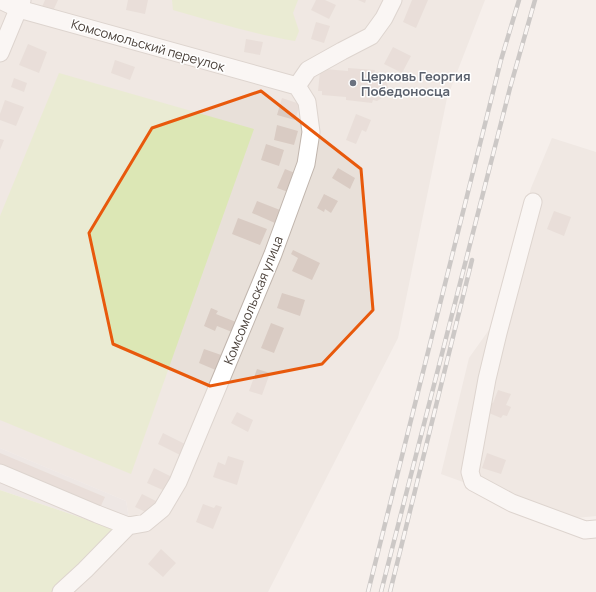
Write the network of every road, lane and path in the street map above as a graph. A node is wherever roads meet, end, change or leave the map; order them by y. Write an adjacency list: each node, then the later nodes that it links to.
1 (0, 0): 3 (street, Комсомольский переулок)
2 (393, 0): 5 (street)
3 (21, 4): 4 (street); 5 (street, Комсомольский переулок)
4 (0, 53)
5 (297, 86): 8 (street, Комсомольская улица)
6 (533, 202): 9 (street)
7 (0, 473): 8 (street)
8 (128, 526): 10 (street)
9 (596, 529)
10 (61, 592)

